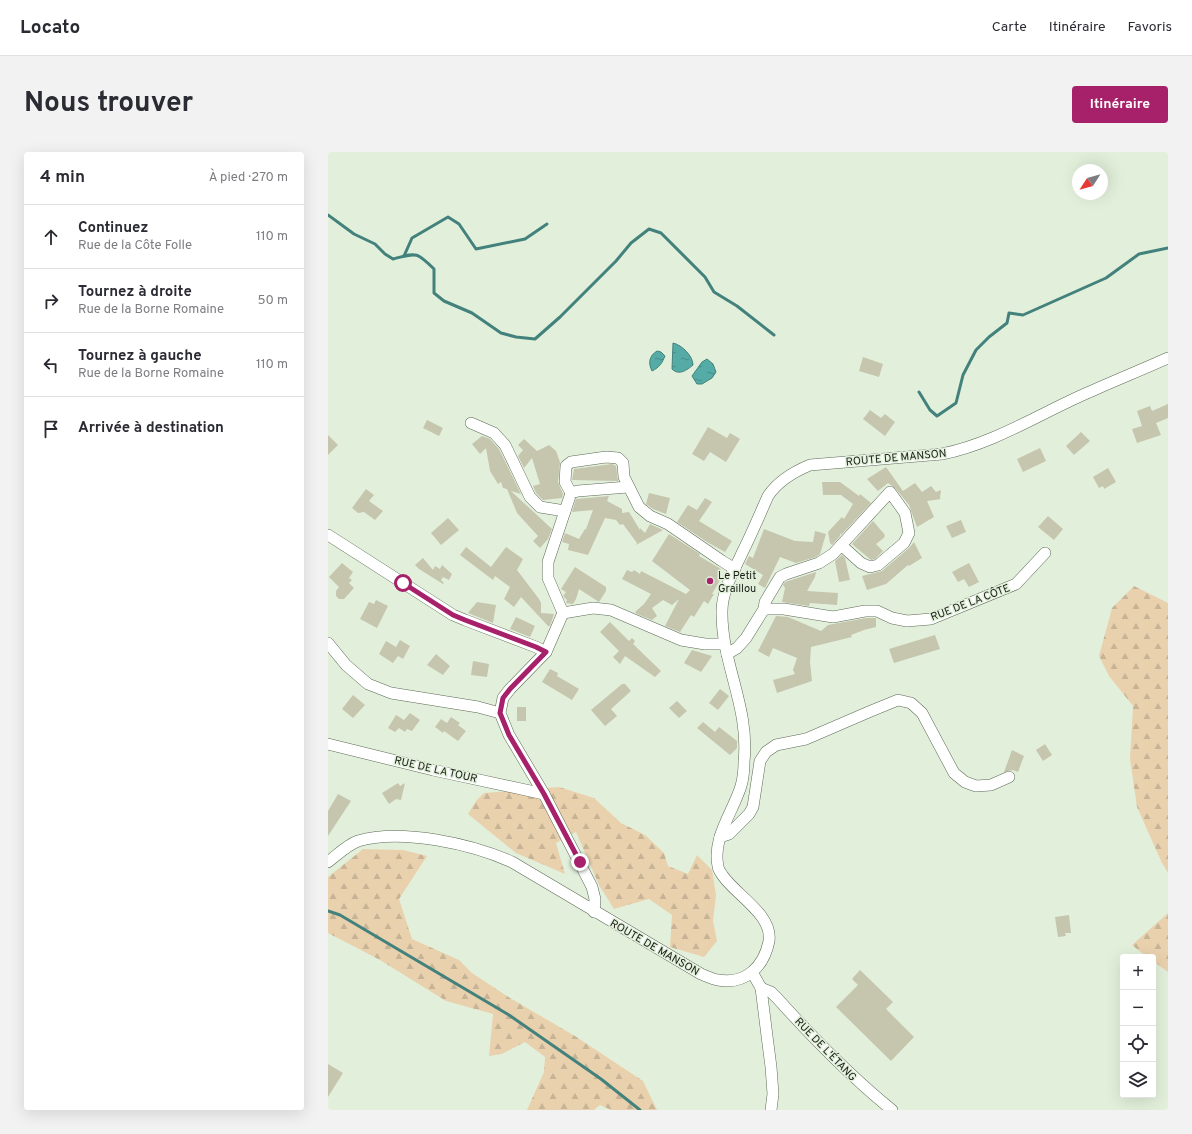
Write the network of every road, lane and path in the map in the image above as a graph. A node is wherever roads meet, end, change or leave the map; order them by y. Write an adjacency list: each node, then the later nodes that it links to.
1 (1168, 358): 9 (street, ROUTE DE MANSON)
2 (471, 423): 5 (street)
3 (628, 486): 4 (street); 4 (street); 9 (street)
4 (571, 493): 5 (street)
5 (565, 511): 11 (street)
6 (328, 535): 14 (street)
7 (841, 545): 7 (street); 10 (street)
8 (1045, 553): 10 (street, RUE DE LA CÔTE)
9 (735, 569): 13 (street, ROUTE DE MANSON)
10 (764, 609): 13 (street)
11 (563, 613): 13 (street); 14 (street)
12 (328, 643): 15 (street)
13 (726, 649): 19 (street, ROUTE DE MANSON)
14 (546, 652): 15 (street)
15 (500, 713): 18 (street)
16 (328, 744): 18 (street, RUE DE LA TOUR)
17 (1009, 777): 19 (street)
18 (544, 794): 21 (street)
19 (720, 837): 22 (street, ROUTE DE MANSON)
20 (328, 862): 21 (street, ROUTE DE MANSON)
21 (594, 912): 22 (street, ROUTE DE MANSON)
22 (752, 972): 23 (street)
23 (760, 988): 24 (street); 25 (street, RUE DE L'ÉTANG)
24 (771, 1110)
25 (892, 1110)

